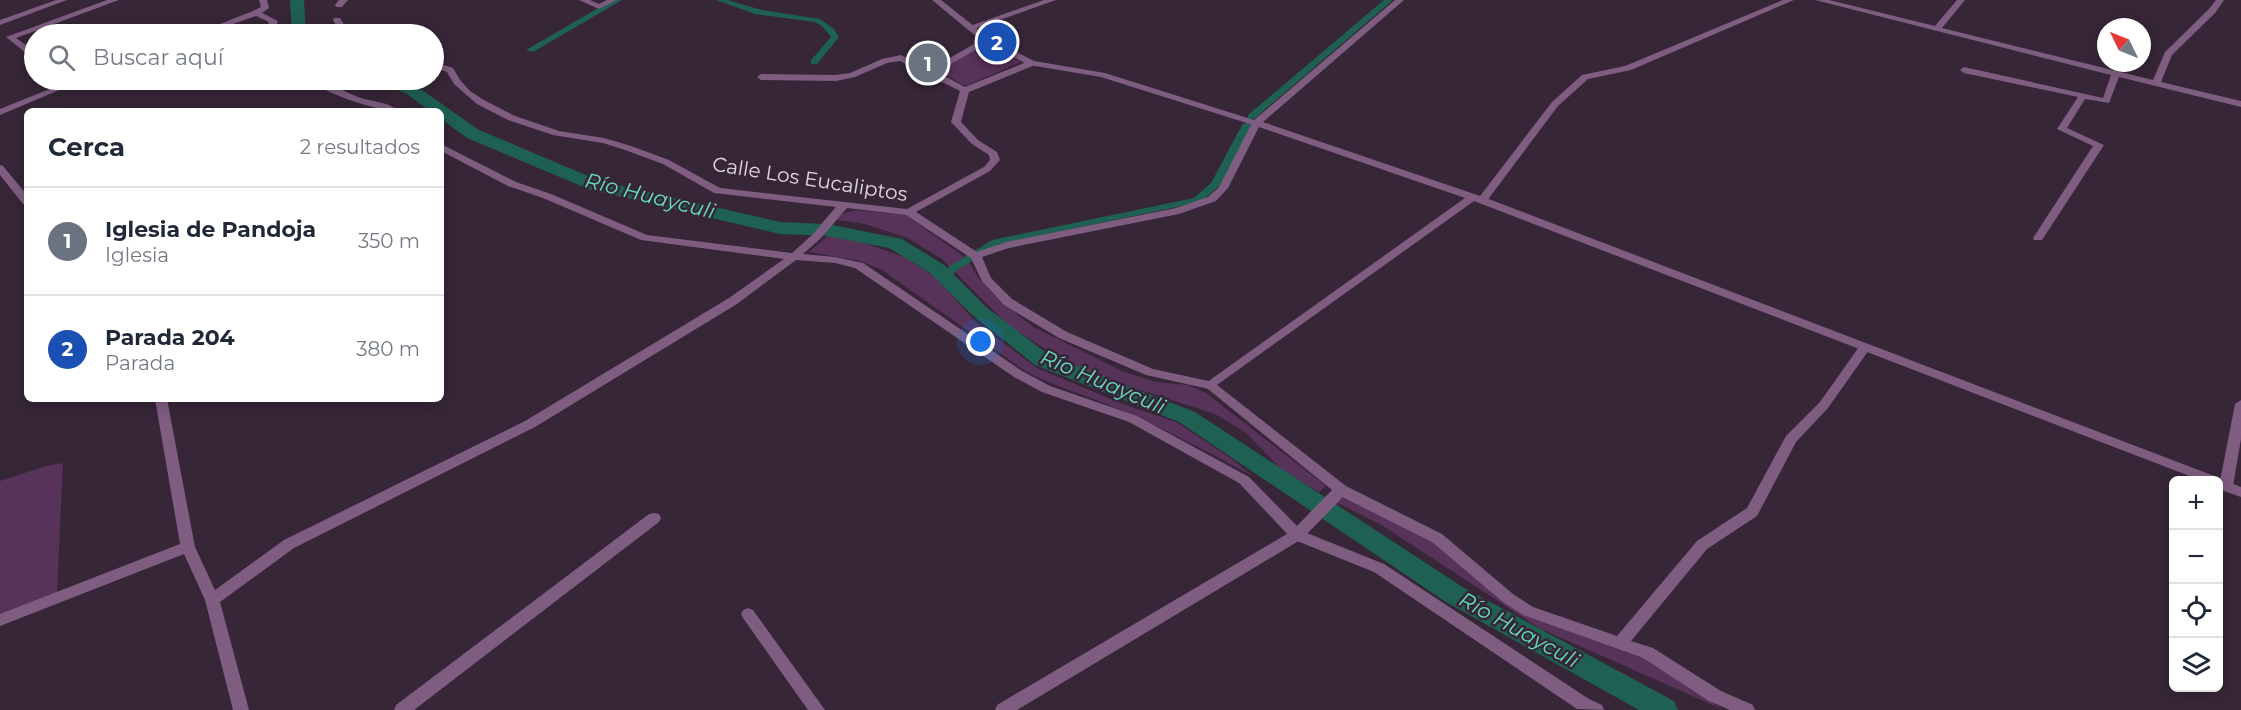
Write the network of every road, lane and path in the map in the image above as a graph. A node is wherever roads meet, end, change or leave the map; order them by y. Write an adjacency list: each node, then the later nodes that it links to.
1 (63, 0): 15 (street)
2 (115, 0): 16 (street)
3 (263, 0): 13 (street)
4 (583, 0): 5 (street)
5 (613, 0)
6 (936, 0): 20 (street)
7 (1052, 0): 20 (street)
8 (1400, 0): 39 (street)
9 (1790, 0): 43 (street)
10 (1820, 0): 21 (street)
11 (1961, 0): 21 (street)
12 (2220, 0): 31 (street)
13 (256, 14): 17 (street); 18 (street)
14 (337, 20): 19 (street)
15 (0, 23)
16 (47, 24)
17 (227, 24)
18 (273, 24)
19 (339, 24)
20 (971, 27): 23 (street)
21 (1937, 29): 29 (street)
22 (24, 32): 24 (street)
23 (986, 40): 25 (street); 28 (street)
24 (24, 48)
25 (1032, 63): 34 (street); 39 (street)
26 (444, 68): 44 (street, Calle Los Eucaliptos)
27 (1964, 70): 35 (street)
28 (931, 72): 30 (street); 34 (street)
29 (2116, 73): 31 (street); 35 (street)
30 (761, 77)
31 (2156, 82): 36 (street)
32 (50, 90): 38 (street)
33 (335, 90): 37 (street)
34 (965, 90): 45 (street)
35 (2083, 96): 46 (street)
36 (2241, 104)
37 (388, 108)
38 (0, 112)
39 (1256, 123): 43 (street); 47 (street)
40 (444, 149): 48 (street)
41 (0, 168): 42 (street)
42 (24, 198)
43 (1477, 199): 49 (street); 50 (street)
44 (843, 206): 45 (street, Calle Los Eucaliptos); 48 (street)
45 (909, 212): 47 (street, Calle Los Eucaliptos)
46 (2038, 238)
47 (976, 256): 50 (street, Calle Los Eucaliptos)
48 (794, 257): 59 (street); 61 (street)
49 (1865, 347): 53 (street); 64 (street)
50 (1209, 385): 57 (street, Calle Los Eucaliptos)
51 (162, 402): 60 (street)
52 (2241, 404): 54 (street)
53 (2202, 476)
54 (2223, 480)
55 (2223, 484): 56 (street)
56 (2241, 492)
57 (1337, 493): 59 (street); 64 (street, Calle Los Eucaliptos)
58 (654, 518): 67 (street)
59 (1301, 530): 65 (street); 69 (street)
60 (188, 547): 61 (street); 63 (street)
61 (212, 600): 66 (street)
62 (748, 614): 68 (street)
63 (0, 620)
64 (1620, 643): 70 (street, Calle Los Eucaliptos)
65 (1586, 708)
66 (241, 710)
67 (402, 710)
68 (817, 710)
69 (1003, 710)
70 (1747, 710)

